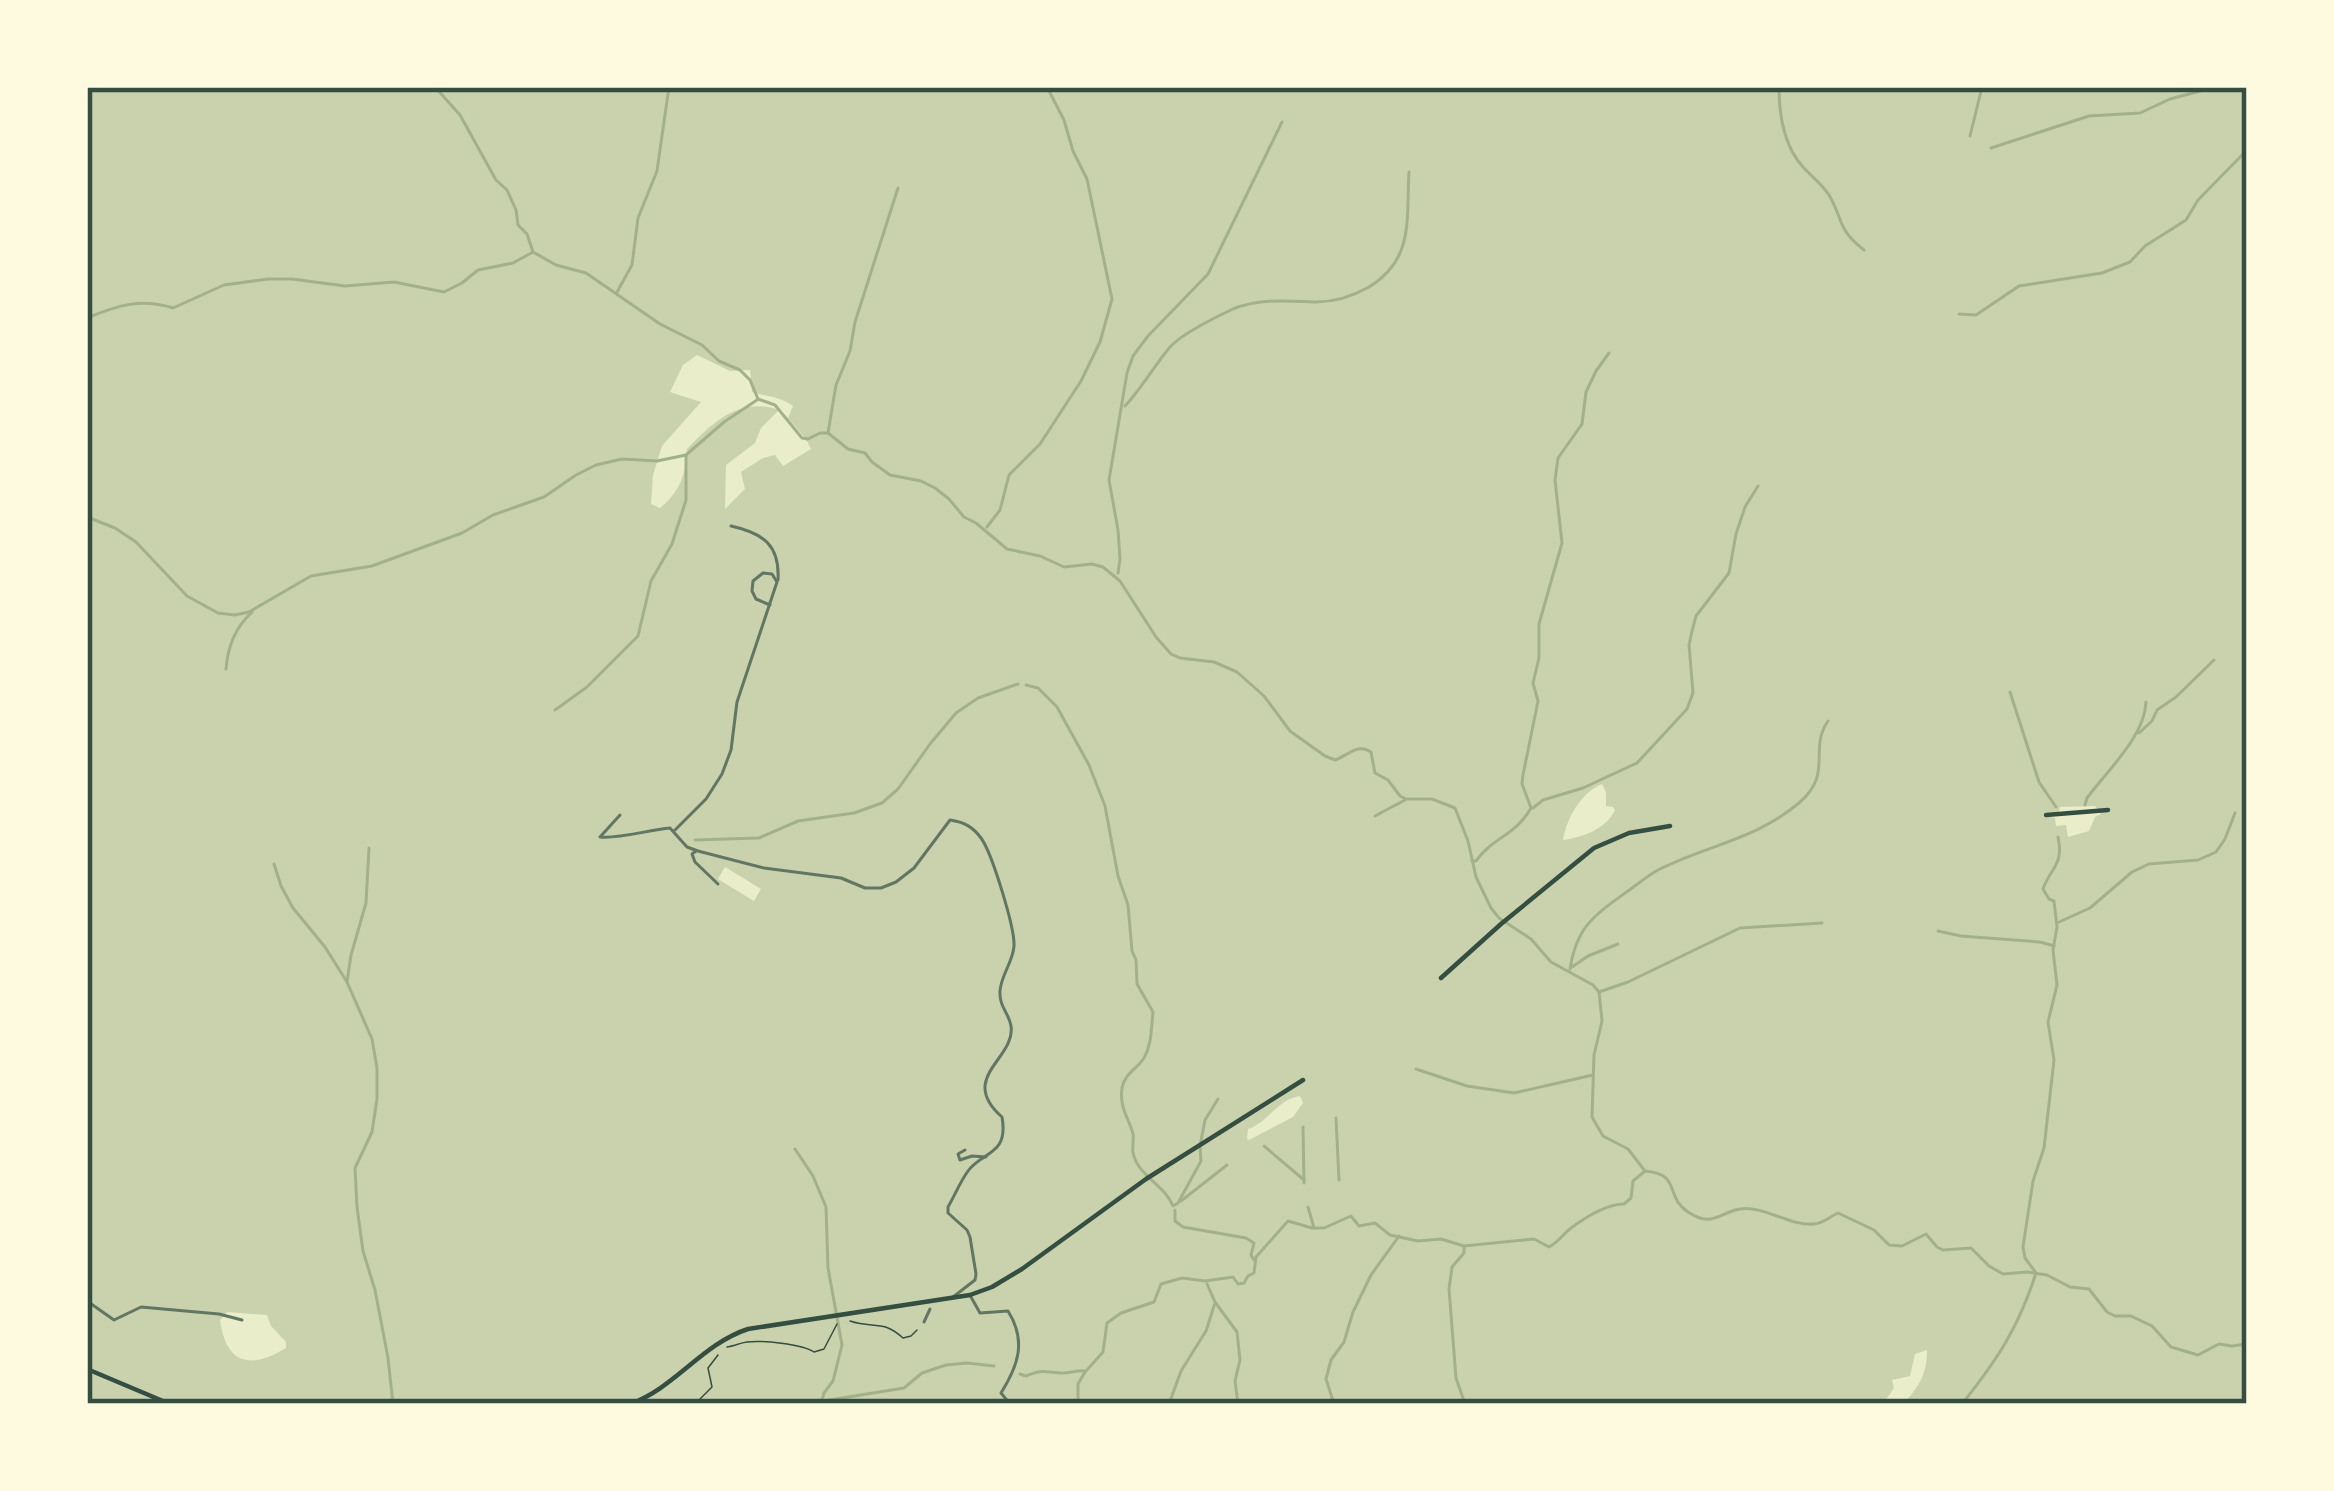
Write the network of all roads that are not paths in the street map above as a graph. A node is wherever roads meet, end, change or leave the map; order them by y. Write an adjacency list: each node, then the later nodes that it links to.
1 (731, 526): 2 (street)
2 (777, 582): 3 (street); 3 (street)
3 (770, 604): 8 (street)
4 (2108, 810): 5 (main road)
5 (2045, 814)
6 (620, 815): 8 (street)
7 (1670, 826): 11 (main road)
8 (673, 832): 9 (street)
9 (698, 850): 10 (street); 14 (street)
10 (718, 884)
11 (1443, 977)
12 (1303, 1080): 15 (main road)
13 (965, 1150): 14 (street)
14 (987, 1157): 16 (street)
15 (970, 1295): 16 (main road); 24 (street)
16 (952, 1298): 23 (main road)
17 (87, 1301): 19 (street)
18 (930, 1309): 20 (street)
19 (242, 1319)
20 (924, 1322)
21 (87, 1369): 22 (main road)
22 (170, 1404)
23 (630, 1404)
24 (1010, 1404)

